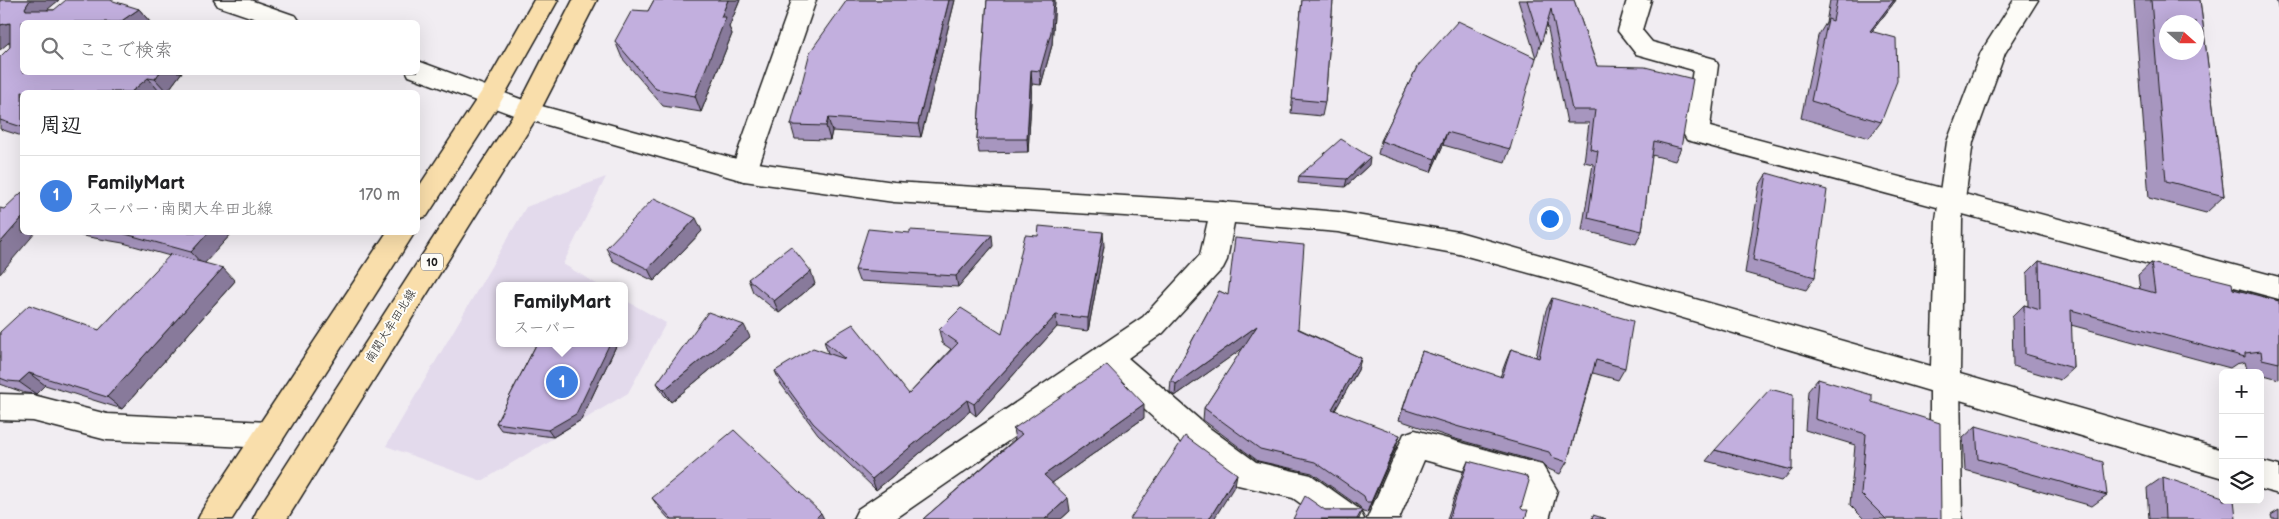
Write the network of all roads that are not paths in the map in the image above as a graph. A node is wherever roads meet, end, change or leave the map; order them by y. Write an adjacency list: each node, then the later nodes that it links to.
1 (226, 0): 7 (street)
2 (546, 0): 9 (main road)
3 (585, 0): 10 (main road, 南関大牟田北線 / 10)
4 (804, 0): 11 (street)
5 (1639, 0): 12 (street)
6 (2026, 0): 12 (street)
7 (282, 20)
8 (420, 71): 9 (street)
9 (491, 97): 10 (street); 13 (main road)
10 (528, 111): 11 (street); 26 (main road, 南関大牟田北線 / 10)
11 (744, 171): 14 (street)
12 (1952, 202): 16 (street); 18 (street)
13 (420, 206)
14 (1224, 212): 17 (street); 18 (street)
15 (400, 235): 20 (main road)
16 (2279, 288)
17 (1106, 357): 24 (street); 27 (street)
18 (1945, 381): 21 (street); 30 (street)
19 (0, 407): 20 (street)
20 (269, 435): 25 (main road)
21 (2219, 463)
22 (2264, 476): 23 (street)
23 (2279, 480)
24 (871, 518)
25 (214, 519)
26 (268, 519)
27 (1348, 519)
28 (1383, 519): 29 (street)
29 (1533, 519)
30 (1946, 519)

